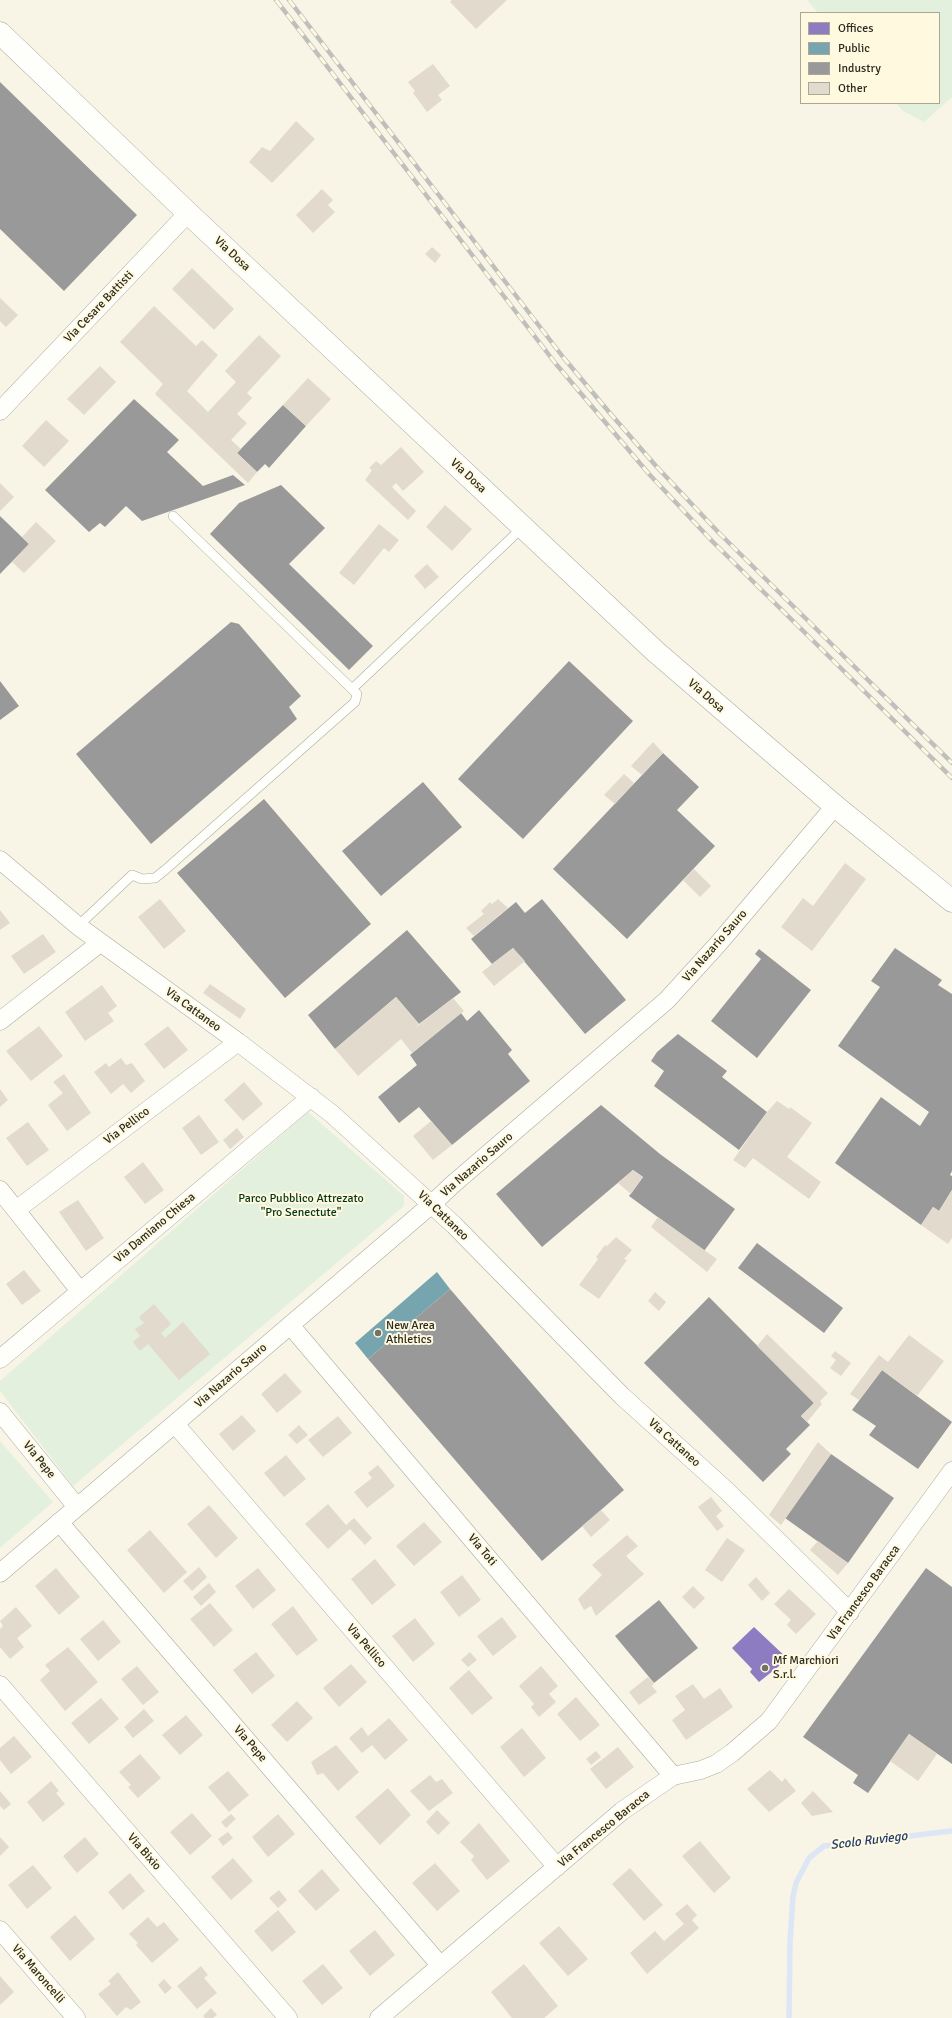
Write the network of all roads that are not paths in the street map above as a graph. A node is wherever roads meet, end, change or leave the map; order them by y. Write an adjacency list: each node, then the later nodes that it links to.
1 (0, 33): 2 (street, Via Dosa)
2 (188, 213): 3 (street, Via Cesare Battisti); 5 (street, Via Dosa)
3 (3, 402)
4 (173, 516): 6 (lane)
5 (523, 528): 6 (lane); 7 (street, Via Dosa)
6 (352, 689): 10 (lane)
7 (834, 806): 9 (street, Via Dosa); 16 (street, Via Nazario Sauro)
8 (0, 860): 10 (street, Via Cattaneo)
9 (952, 901)
10 (78, 926): 11 (street, Via Cattaneo)
11 (100, 943): 12 (street); 13 (street, Via Cattaneo)
12 (0, 1021)
13 (238, 1042): 14 (street, Via Cattaneo); 17 (street, Via Pellico)
14 (311, 1097): 16 (street, Via Cattaneo); 18 (street, Via Damiano Chiesa)
15 (0, 1190): 17 (street)
16 (432, 1204): 19 (street, Via Nazario Sauro); 27 (street, Via Cattaneo)
17 (16, 1210): 18 (street)
18 (80, 1291): 20 (street, Via Damiano Chiesa)
19 (290, 1325): 22 (street, Via Nazario Sauro); 29 (street, Via Toti)
20 (0, 1359)
21 (0, 1412): 24 (street, Via Pepe)
22 (175, 1424): 24 (street, Via Nazario Sauro); 30 (street, Via Pellico)
23 (952, 1471): 27 (street, Via Francesco Baracca)
24 (77, 1507): 25 (street, Via Nazario Sauro)
25 (59, 1522): 26 (street, Via Nazario Sauro); 32 (street, Via Pepe)
26 (0, 1573)
27 (850, 1612): 29 (street, Via Francesco Baracca)
28 (0, 1685): 34 (street, Via Bixio)
29 (674, 1776): 30 (street, Via Francesco Baracca)
30 (557, 1867): 32 (street, Via Francesco Baracca)
31 (0, 1930): 33 (street, Via Maroncelli)
32 (440, 1965): 35 (street, Via Francesco Baracca)
33 (76, 2018)
34 (288, 2018)
35 (379, 2018)

